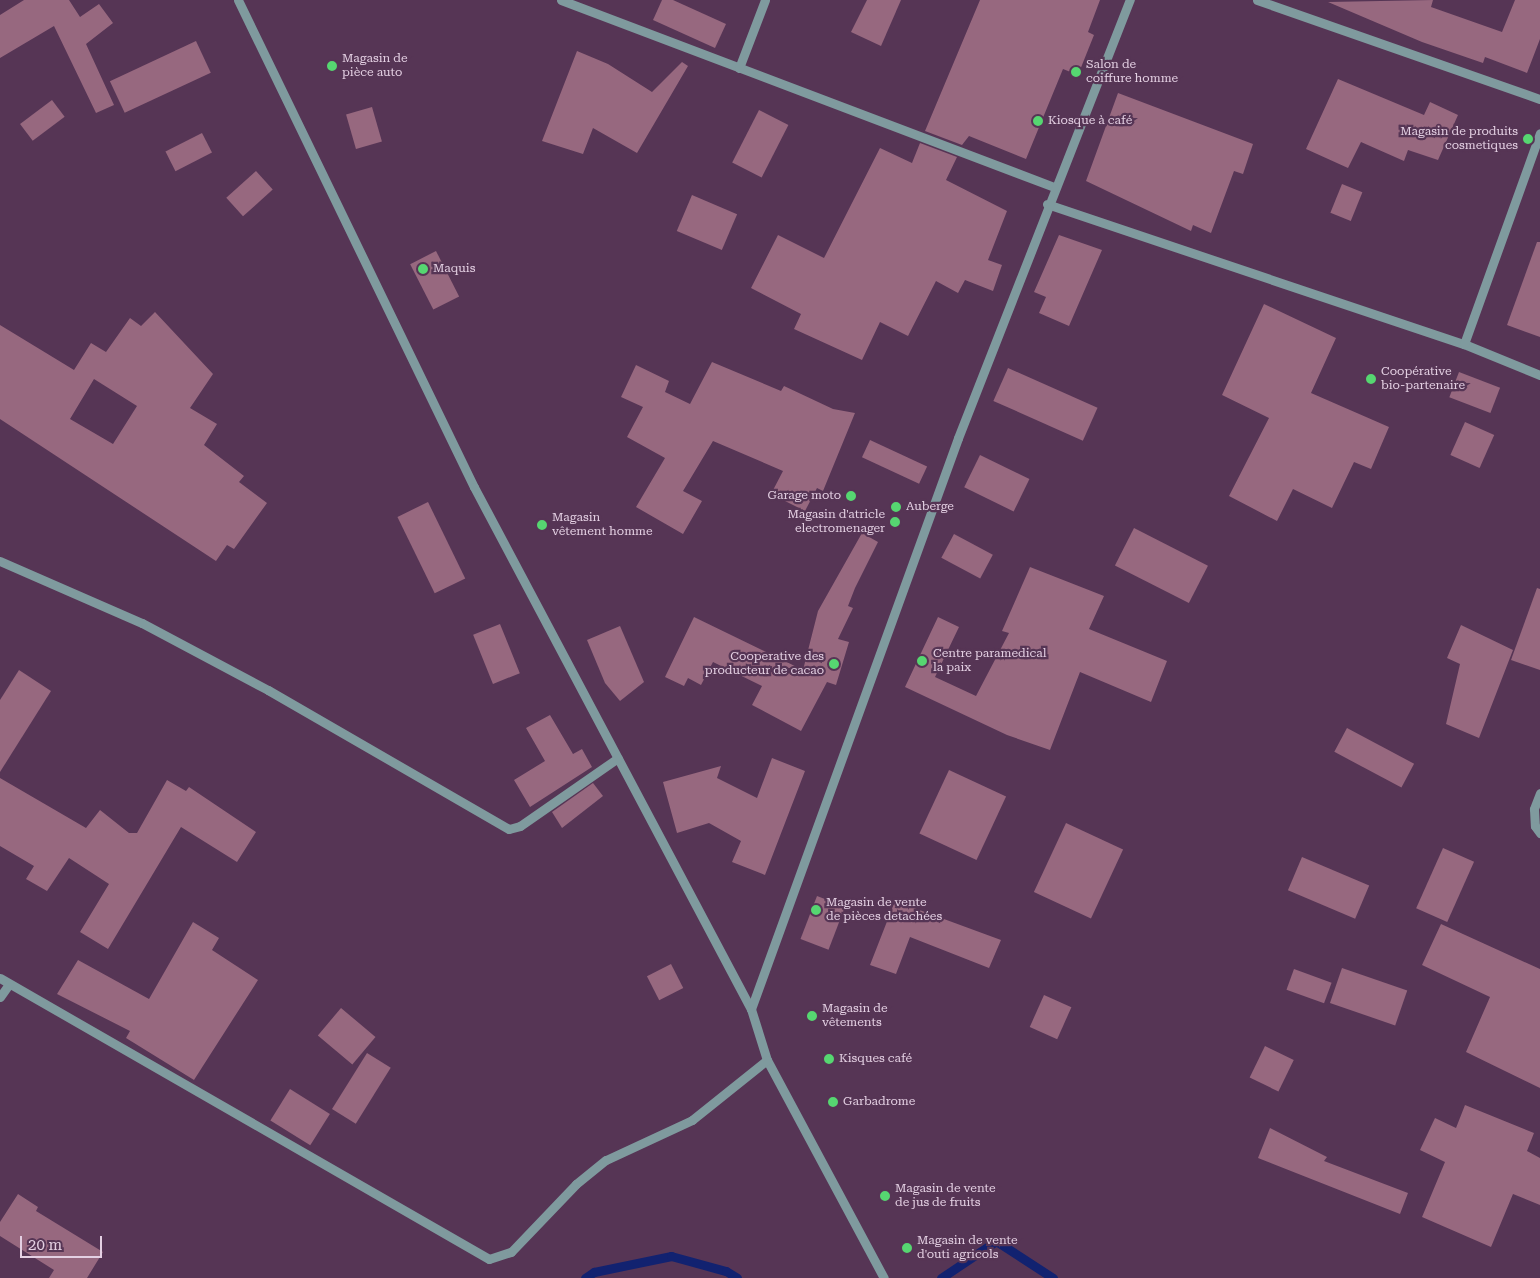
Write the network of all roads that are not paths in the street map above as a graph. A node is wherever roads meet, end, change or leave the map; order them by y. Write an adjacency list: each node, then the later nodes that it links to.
1 (238, 0): 14 (street)
2 (561, 0): 6 (street)
3 (765, 0): 6 (street)
4 (1130, 0): 9 (street)
5 (1257, 0): 7 (street)
6 (740, 68): 9 (street)
7 (1540, 100)
8 (1540, 133): 11 (street)
9 (1054, 187): 10 (street)
10 (1047, 204): 11 (street); 20 (street)
11 (1464, 344): 12 (street)
12 (1540, 375)
13 (0, 560): 14 (street)
14 (618, 758): 20 (street)
15 (1540, 793): 16 (street)
16 (1540, 833)
17 (0, 978): 18 (street)
18 (9, 984): 19 (street); 21 (street)
19 (0, 997)
20 (751, 1009): 21 (street)
21 (767, 1060): 22 (street)
22 (884, 1278)

